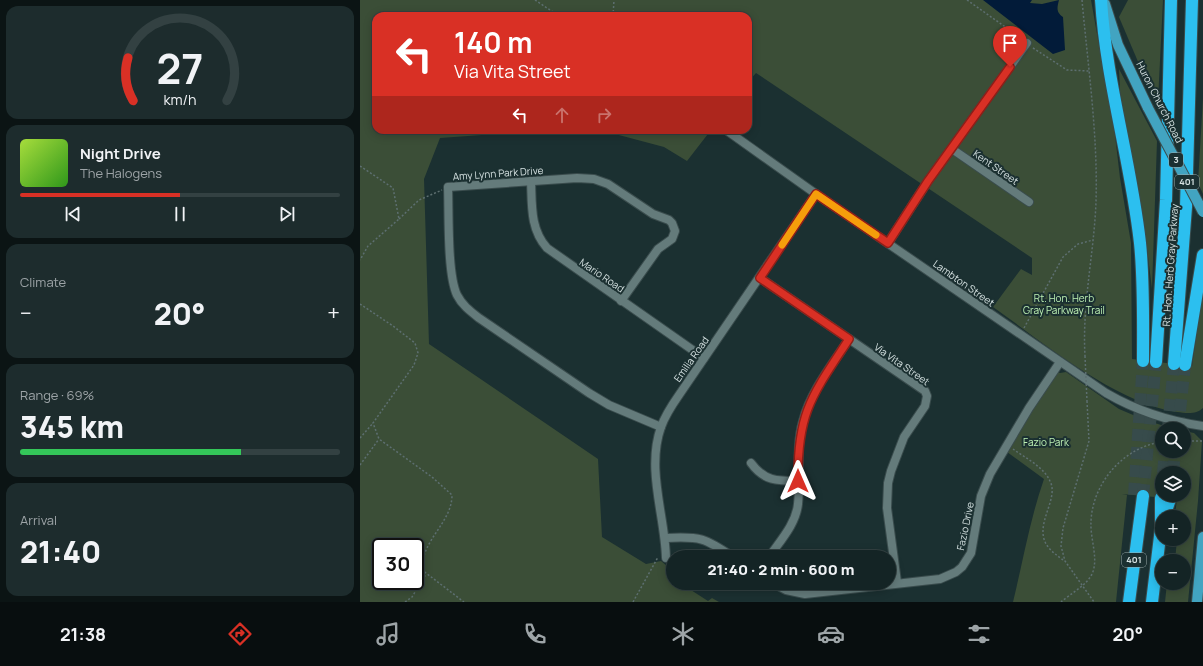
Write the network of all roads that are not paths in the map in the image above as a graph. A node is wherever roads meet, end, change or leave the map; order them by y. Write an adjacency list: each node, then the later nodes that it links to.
1 (1102, 0): 10 (main road, Huron Church Road / 3, bridge); 17 (highway)
2 (1171, 0): 19 (highway, Rt. Hon. Herb Gray Parkway / 401)
3 (1192, 0): 12 (highway, Rt. Hon. Herb Gray Parkway / 401)
4 (1027, 43): 6 (street)
5 (732, 134): 8 (street, Lambton Street)
6 (952, 149): 9 (street, Kent Street); 11 (street)
7 (531, 181): 14 (street, Mario Road); 14 (street, Amy Lynn Park Drive); 21 (street, Amy Lynn Park Drive)
8 (816, 194): 11 (street, Lambton Street); 13 (street, Emilia Road)
9 (1029, 202)
10 (1203, 212)
11 (888, 243): 18 (street, Lambton Street)
12 (1203, 255)
13 (760, 278): 15 (street, Via Vita Street); 16 (street, Emilia Road)
14 (622, 300): 16 (street, Mario Road)
15 (849, 339): 23 (street); 31 (street, Via Vita Street)
16 (704, 358): 21 (street, Emilia Road)
17 (1143, 361)
18 (1060, 362): 20 (street, Lambton Street); 31 (street, Fazio Drive)
19 (1156, 362)
20 (1203, 426)
21 (660, 427): 26 (street, Emilia Road)
22 (751, 463): 23 (street)
23 (798, 481): 29 (street)
24 (1138, 496): 34 (highway, 401)
25 (1203, 537): 36 (main road)
26 (666, 538): 28 (street); 30 (street, Emilia Road)
27 (1159, 546): 35 (highway, 401)
28 (721, 550)
29 (774, 550)
30 (663, 556)
31 (897, 582)
32 (786, 590): 33 (street, Fazio Drive)
33 (836, 590)
34 (1129, 602)
35 (1152, 602)
36 (1197, 602)

